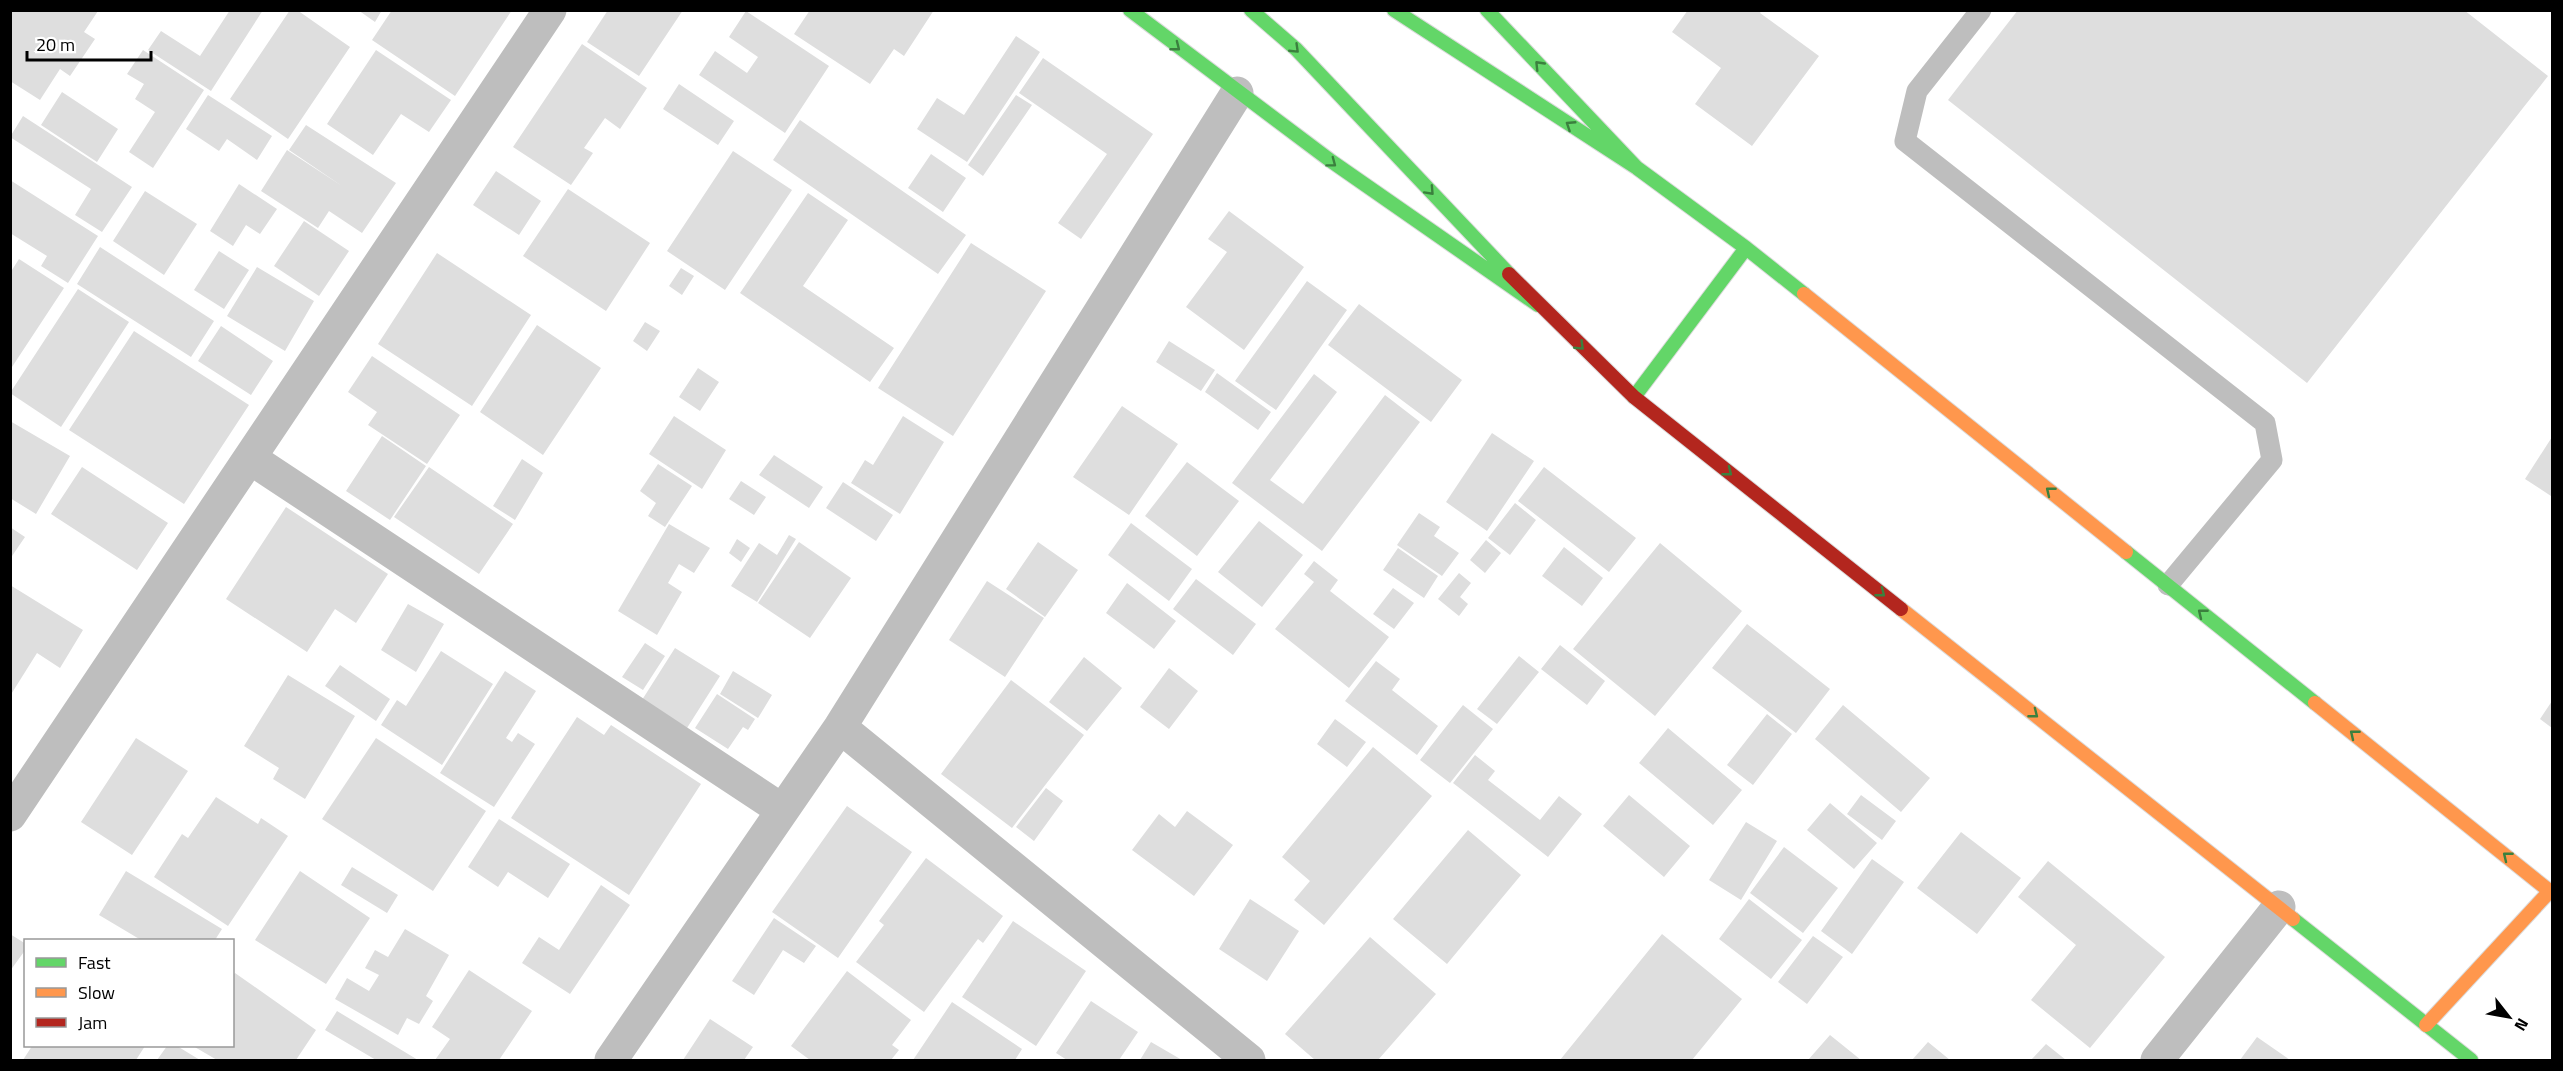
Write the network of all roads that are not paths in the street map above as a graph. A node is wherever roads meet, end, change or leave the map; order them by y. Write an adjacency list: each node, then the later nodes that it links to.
1 (550, 10): 12 (street)
2 (1130, 10): 7 (main road, one-way to 7)
3 (1251, 10): 10 (main road, one-way to 10)
4 (1394, 10): 8 (main road, one-way to 4)
5 (1486, 10): 8 (main road, one-way to 5)
6 (1981, 10): 13 (lane)
7 (1237, 93): 10 (main road, one-way to 10); 14 (street)
8 (1637, 168): 9 (main road)
9 (1746, 248): 11 (main road); 13 (main road, one-way to 9)
10 (1538, 305): 11 (main road, one-way to 11)
11 (1634, 397): 18 (main road, one-way to 18)
12 (250, 458): 15 (street); 16 (street)
13 (2168, 585): 17 (main road, one-way to 13)
14 (840, 727): 15 (street); 21 (street)
15 (782, 810): 20 (street)
16 (10, 815)
17 (2551, 892): 19 (main road)
18 (2279, 907): 19 (main road); 22 (street)
19 (2426, 1025): 23 (main road)
20 (612, 1060)
21 (1249, 1060)
22 (2157, 1060)
23 (2471, 1060)

